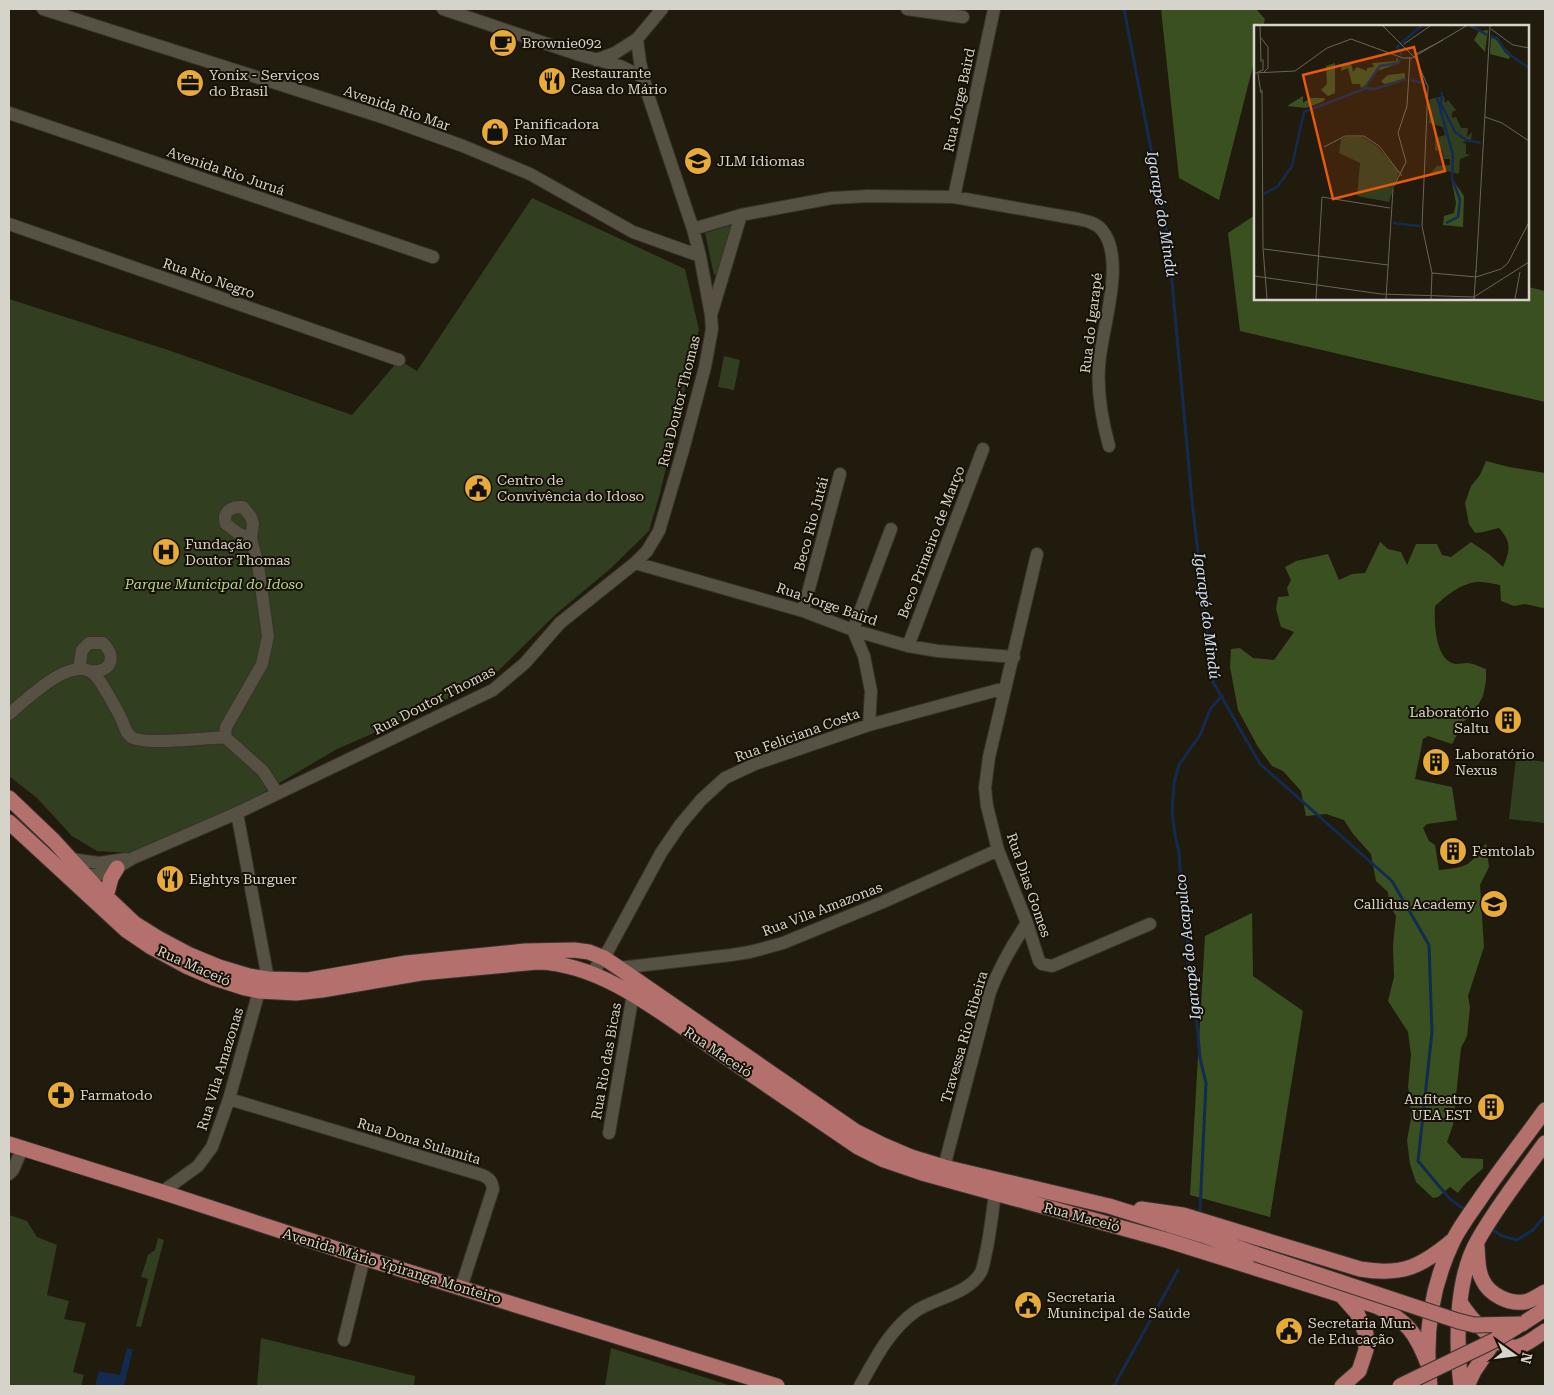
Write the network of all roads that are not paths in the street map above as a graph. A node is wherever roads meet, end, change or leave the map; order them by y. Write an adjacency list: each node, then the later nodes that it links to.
1 (43, 9): 15 (street, Avenida Rio Mar)
2 (443, 9): 8 (street)
3 (662, 9): 7 (street)
4 (907, 9): 6 (street)
5 (994, 9): 11 (street, Rua Jorge Baird)
6 (963, 17)
7 (637, 39): 8 (street); 9 (street, Rua Doutor Thomas)
8 (596, 60): 9 (street)
9 (643, 77): 14 (street, Rua Doutor Thomas)
10 (9, 113): 16 (street, Avenida Rio Juruá)
11 (954, 197): 12 (street, Rua do Igarapé); 19 (street, Rua do Igarapé)
12 (741, 215): 14 (street, Rua do Igarapé); 17 (street, Rua Doutor Thomas)
13 (9, 224): 18 (street, Rua Rio Negro)
14 (693, 230): 15 (street, Rua Doutor Thomas)
15 (700, 256): 17 (street, Rua Doutor Thomas)
16 (433, 257)
17 (711, 315): 25 (street, Rua Doutor Thomas)
18 (399, 360)
19 (1110, 446)
20 (983, 449): 28 (street, Beco Primeiro de Março)
21 (840, 474): 26 (street, Beco Rio Jutái)
22 (891, 529): 27 (street)
23 (251, 538): 33 (street)
24 (1037, 554): 29 (street, Rua Dias Gomes)
25 (635, 562): 26 (street, Rua Jorge Baird); 34 (street, Rua Doutor Thomas)
26 (803, 611): 27 (street, Rua Jorge Baird)
27 (853, 630): 28 (street, Rua Jorge Baird); 32 (street)
28 (908, 646): 29 (street, Rua Jorge Baird)
29 (1014, 657): 30 (street, Rua Dias Gomes)
30 (1005, 688): 32 (street, Rua Feliciana Costa); 38 (street, Rua Dias Gomes)
31 (9, 714): 33 (street)
32 (869, 725): 47 (street, Rua Feliciana Costa)
33 (225, 737): 34 (street)
34 (277, 793): 36 (street, Rua Doutor Thomas)
35 (9, 798): 40 (main road, Rua Maceió)
36 (237, 813): 39 (street, Rua Doutor Thomas); 50 (street)
37 (9, 822): 42 (main road, Rua Maceió)
38 (998, 850): 45 (street, Rua Dias Gomes); 48 (street, Rua Vila Amazonas)
39 (133, 858): 40 (street, Rua Doutor Thomas); 41 (street, Rua Doutor Thomas)
40 (71, 859): 43 (main road, Rua Maceió)
41 (117, 868): 43 (street, Rua Doutor Thomas); 44 (main road)
42 (65, 875): 43 (street, Rua Doutor Thomas); 51 (main road, Rua Maceió)
43 (86, 876): 44 (main road, Rua Maceió)
44 (106, 897): 50 (main road, Rua Maceió)
45 (1028, 923): 46 (street, Rua Dias Gomes); 58 (street, Travessa Rio Ribeira)
46 (1150, 924)
47 (604, 958): 48 (main road, Rua Maceió); 49 (street, Rua Feliciana Costa); 50 (main road, Rua Maceió)
48 (619, 968): 58 (main road, Rua Maceió)
49 (591, 973): 51 (main road, Rua Maceió); 52 (main road, Rua Maceió)
50 (268, 978)
51 (259, 991): 53 (street, Rua Vila Amazonas)
52 (633, 994): 55 (street, Rua Rio das Bicas); 61 (main road, Rua Maceió)
53 (229, 1099): 60 (street, Rua Vila Amazonas); 66 (street, Rua Dona Sulamita)
54 (1545, 1110): 63 (main road)
55 (609, 1133)
56 (1545, 1143): 64 (main road)
57 (15, 1146): 59 (street); 60 (main road, Avenida Mário Ypiranga Monteiro)
58 (944, 1166): 62 (main road, Rua Maceió)
59 (9, 1174)
60 (162, 1192): 65 (main road, Avenida Mário Ypiranga Monteiro)
61 (995, 1194): 68 (main road, Rua Maceió); 77 (street)
62 (1109, 1206): 63 (main road); 71 (main road, Rua Maceió, bridge)
63 (1453, 1240): 75 (main road)
64 (1477, 1242): 67 (main road); 69 (main road)
65 (364, 1258): 66 (main road, Avenida Mário Ypiranga Monteiro); 73 (street)
66 (461, 1288): 76 (main road, Avenida Mário Ypiranga Monteiro)
67 (1545, 1292)
68 (1341, 1295): 75 (main road, Rua Maceió); 78 (main road)
69 (1460, 1302): 72 (main road); 81 (main road)
70 (1545, 1309): 71 (main road)
71 (1522, 1324): 74 (main road, bridge)
72 (1545, 1331)
73 (344, 1340)
74 (1495, 1340): 79 (main road, bridge); 82 (main road)
75 (1428, 1364): 80 (main road)
76 (777, 1386)
77 (860, 1386)
78 (1342, 1386)
79 (1400, 1386)
80 (1430, 1386)
81 (1461, 1386)
82 (1467, 1386)

